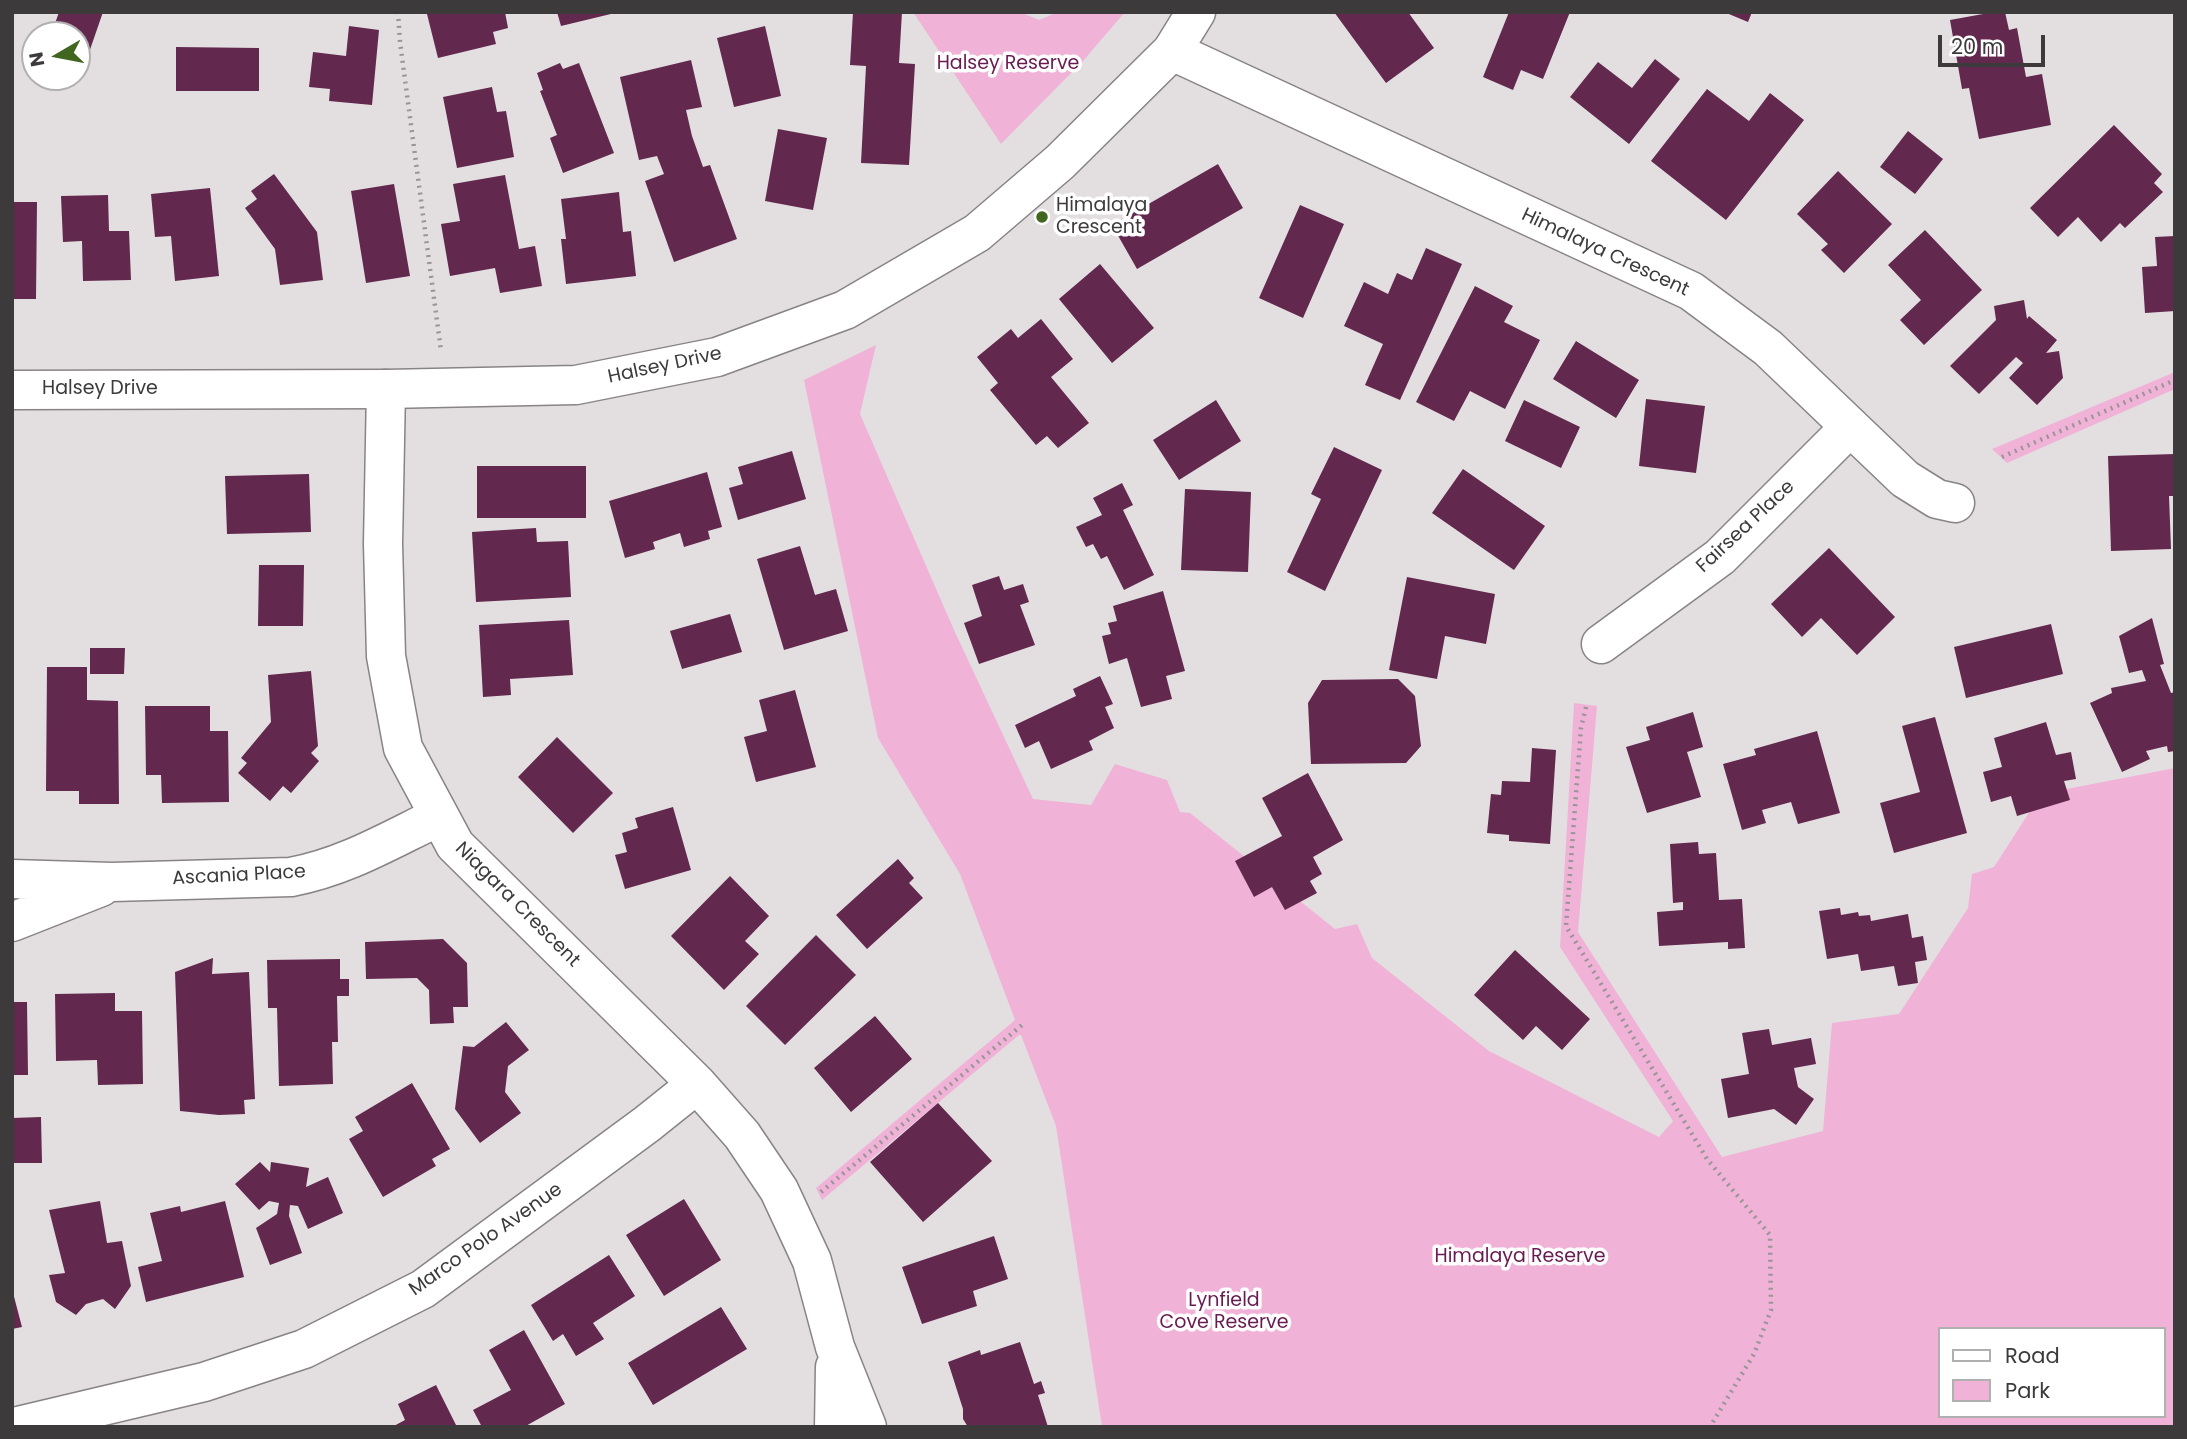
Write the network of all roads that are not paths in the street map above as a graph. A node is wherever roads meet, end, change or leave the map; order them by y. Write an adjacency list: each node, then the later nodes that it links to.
1 (1196, 12): 2 (street, Halsey Drive)
2 (1172, 51): 3 (street, Halsey Drive); 5 (street, Himalaya Crescent)
3 (386, 389): 4 (street, Halsey Drive); 8 (street, Niagara Crescent)
4 (12, 390)
5 (1850, 427): 6 (street, Himalaya Crescent); 7 (street, Fairsea Place)
6 (1955, 503)
7 (1601, 643)
8 (438, 817): 10 (street, Ascania Place); 12 (street, Niagara Crescent)
9 (12, 879): 10 (street, Ascania Place)
10 (113, 882): 11 (street, Ascania Place)
11 (12, 922)
12 (697, 1084): 13 (street, Niagara Crescent); 14 (street, Marco Polo Avenue)
13 (835, 1347): 15 (street, Niagara Crescent); 16 (street, Niagara Crescent)
14 (14, 1427)
15 (834, 1427)
16 (867, 1427)

